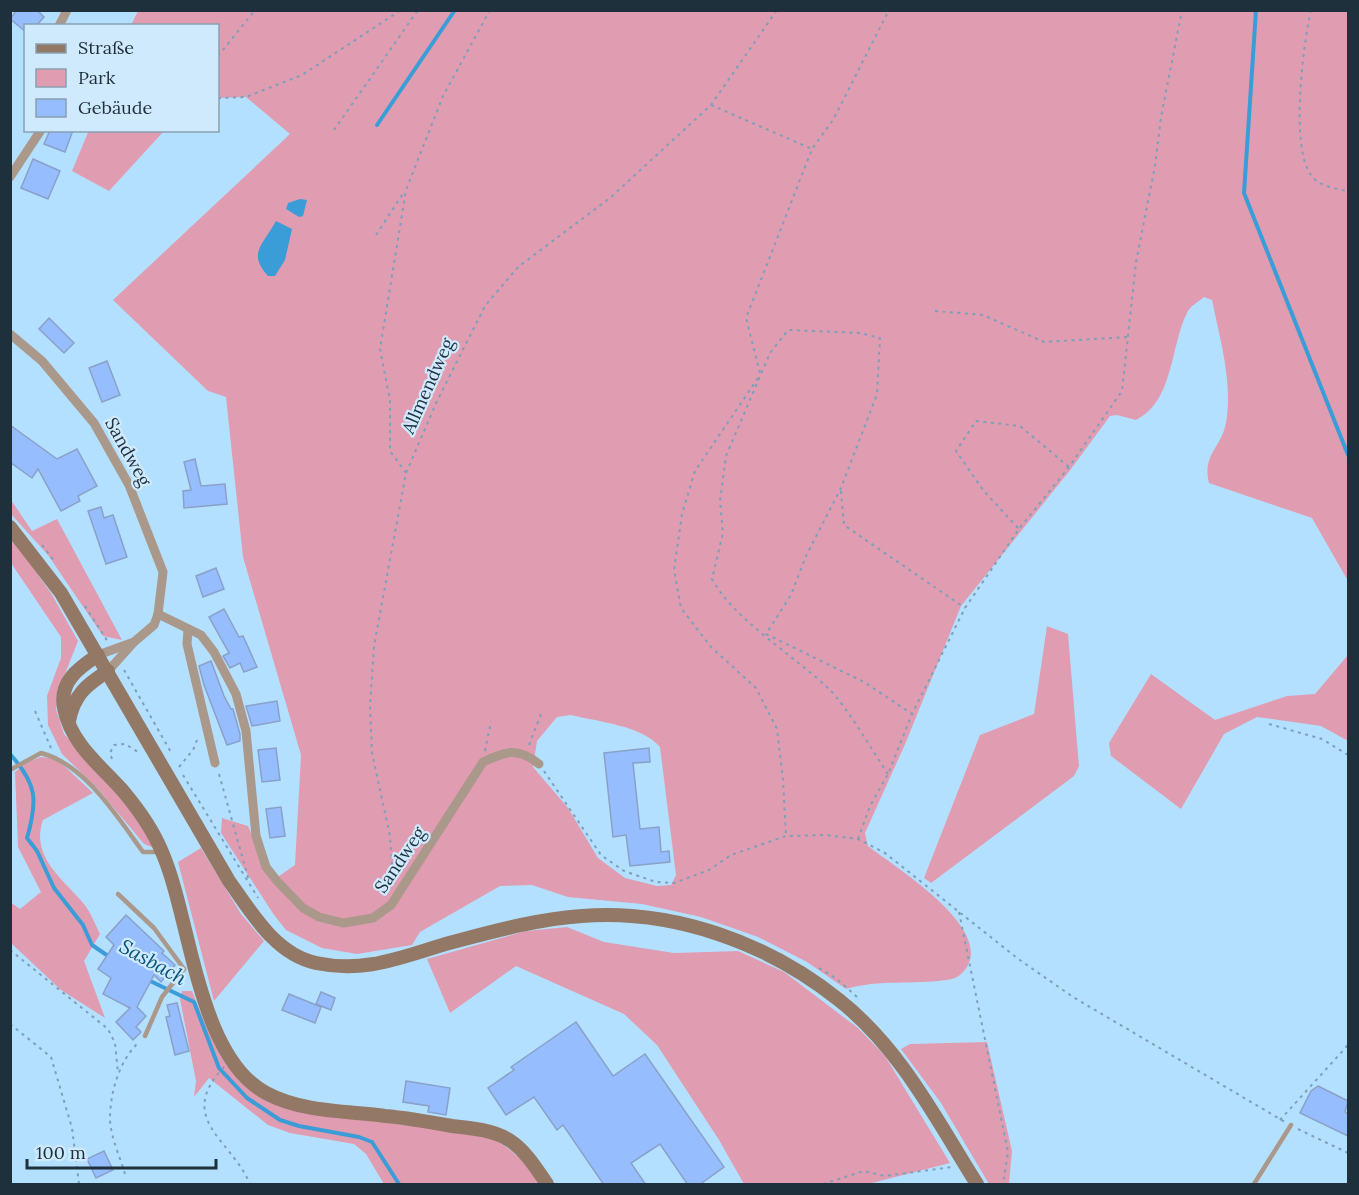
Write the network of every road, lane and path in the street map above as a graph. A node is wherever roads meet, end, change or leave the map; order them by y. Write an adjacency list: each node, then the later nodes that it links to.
1 (67, 10): 10 (street)
2 (255, 10): 11 (path)
3 (401, 10): 12 (path)
4 (418, 10): 14 (path)
5 (490, 10): 18 (path)
6 (777, 10): 13 (path, Allmendweg)
7 (889, 10): 16 (path)
8 (1182, 10): 23 (path)
9 (1311, 10): 19 (path)
10 (60, 24)
11 (219, 55)
12 (219, 98)
13 (711, 105): 16 (path); 26 (path, Allmendweg)
14 (334, 130)
15 (40, 132): 17 (street)
16 (812, 149): 24 (path)
17 (10, 177)
18 (405, 190): 20 (path); 26 (path)
19 (1348, 191)
20 (376, 235)
21 (935, 311): 23 (path)
22 (10, 334): 31 (street, Sandweg)
23 (1128, 337): 25 (path)
24 (760, 374): 27 (path); 33 (path); 55 (path)
25 (1069, 467): 29 (path); 29 (path)
26 (406, 473): 59 (path, Allmendweg)
27 (841, 488): 30 (path); 33 (path)
28 (10, 527): 35 (main road)
29 (1019, 529): 30 (path)
30 (965, 608): 39 (path)
31 (159, 614): 32 (street, Sandweg); 34 (street)
32 (188, 630): 42 (street); 59 (street, Sandweg)
33 (766, 634): 39 (path); 54 (path)
34 (134, 642): 35 (street); 36 (street)
35 (98, 655): 36 (main road); 41 (main road)
36 (108, 671): 41 (main road); 53 (main road)
37 (35, 711): 47 (path)
38 (541, 714): 44 (path)
39 (912, 714): 54 (path)
40 (491, 721): 49 (path)
41 (68, 722): 57 (main road)
42 (204, 722): 50 (street); 53 (path)
43 (1269, 724): 46 (path)
44 (526, 753): 49 (street); 51 (street)
45 (143, 755): 48 (path)
46 (1348, 755)
47 (54, 756): 52 (lane); 57 (lane)
48 (113, 762)
49 (483, 762): 59 (street, Sandweg)
50 (215, 763): 58 (path)
51 (539, 764): 55 (path)
52 (13, 770)
53 (175, 772): 58 (path); 74 (main road)
54 (888, 774): 56 (path)
55 (786, 836): 56 (path)
56 (858, 840): 62 (path)
57 (162, 852): 64 (main road)
58 (251, 886): 61 (path)
59 (397, 893)
60 (118, 894): 64 (lane)
61 (261, 903)
62 (959, 912): 69 (path); 81 (path)
63 (10, 950): 71 (path)
64 (188, 965): 68 (lane); 78 (main road)
65 (814, 966): 66 (path)
66 (860, 1001)
67 (10, 1024): 76 (path)
68 (145, 1036): 71 (path)
69 (1348, 1045)
70 (226, 1066): 77 (path)
71 (118, 1072): 75 (path)
72 (1291, 1125): 73 (path); 82 (lane)
73 (1348, 1153)
74 (965, 1165): 79 (path); 80 (main road)
75 (125, 1174)
76 (79, 1185)
77 (250, 1185)
78 (547, 1185)
79 (823, 1185)
80 (977, 1185)
81 (1003, 1185)
82 (1254, 1185)

